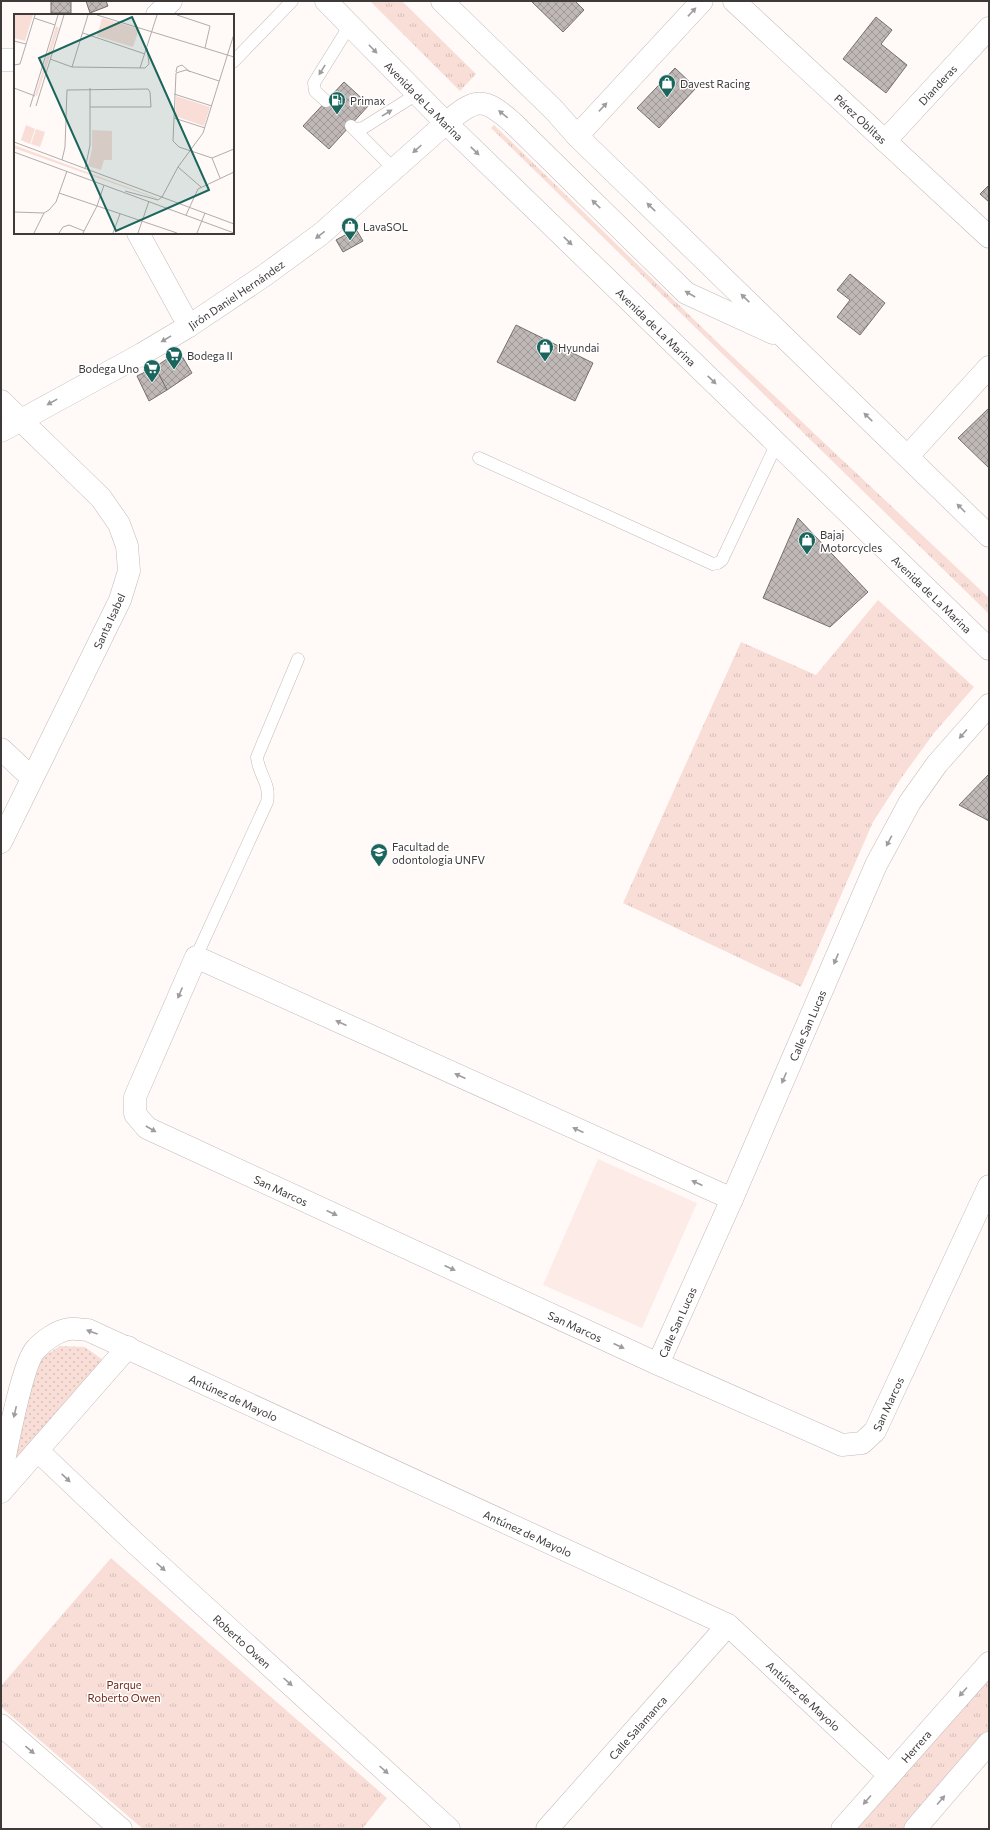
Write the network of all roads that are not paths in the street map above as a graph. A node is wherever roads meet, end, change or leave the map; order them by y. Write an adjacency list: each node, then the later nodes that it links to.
1 (171, 1): 7 (street)
2 (292, 1): 12 (lane)
3 (326, 1): 8 (street, Avenida de La Marina)
4 (442, 1): 16 (street)
5 (702, 1): 16 (street, one-way to 5)
6 (734, 1): 17 (street, Pérez Oblitas)
7 (158, 14)
8 (350, 25): 13 (street, Avenida de La Marina, one-way to 13); 14 (lane, one-way to 14)
9 (989, 28): 17 (street, Dianderas)
10 (1, 60): 11 (street)
11 (14, 60)
12 (234, 61)
13 (417, 94): 15 (street, Avenida de La Marina); 18 (lane, one-way to 13)
14 (326, 101)
15 (446, 123): 18 (street, Jirón Daniel Hernández, one-way to 18); 22 (street, Jirón Daniel Hernández, one-way to 15); 27 (street, Avenida de La Marina, one-way to 27)
16 (577, 136): 22 (street, one-way to 16)
17 (886, 141): 20 (street, Pérez Oblitas)
18 (394, 169): 21 (street, Jirón Daniel Hernández, one-way to 21)
19 (139, 234): 21 (street)
20 (989, 237)
21 (189, 326): 25 (street, Jirón Daniel Hernández, one-way to 25)
22 (789, 340): 28 (street, one-way to 22)
23 (989, 367): 28 (street)
24 (1, 402): 25 (street, Santa Isabel)
25 (21, 420): 26 (street, Jirón Daniel Hernández); 35 (street, Santa Isabel)
26 (1, 431)
27 (777, 443): 29 (lane); 31 (street, Avenida de La Marina)
28 (908, 456): 30 (street, one-way to 28)
29 (479, 458)
30 (989, 536)
31 (989, 650)
32 (298, 659): 37 (lane)
33 (989, 705): 39 (street, Calle San Lucas, one-way to 39)
34 (1, 749): 35 (street)
35 (32, 778): 36 (street, Santa Isabel)
36 (1, 842)
37 (196, 957): 39 (street, one-way to 37); 41 (street, San Marcos, one-way to 41)
38 (989, 1186): 41 (street, San Marcos)
39 (732, 1199): 41 (street, Calle San Lucas)
40 (128, 1347): 42 (street); 43 (street, Antúnez de Mayolo, one-way to 43); 45 (street, Antúnez de Mayolo)
41 (658, 1364)
42 (38, 1451): 44 (street); 51 (street, Roberto Owen, one-way to 51)
43 (1, 1476)
44 (1, 1492)
45 (728, 1625): 49 (street, Antúnez de Mayolo); 52 (street, Calle Salamanca)
46 (989, 1663): 49 (street, Herrera, one-way to 49)
47 (1, 1725): 50 (street, one-way to 50)
48 (989, 1743): 54 (street, one-way to 48)
49 (889, 1775): 53 (street, Herrera, one-way to 53)
50 (121, 1829)
51 (449, 1829)
52 (546, 1829)
53 (842, 1829)
54 (915, 1829)

